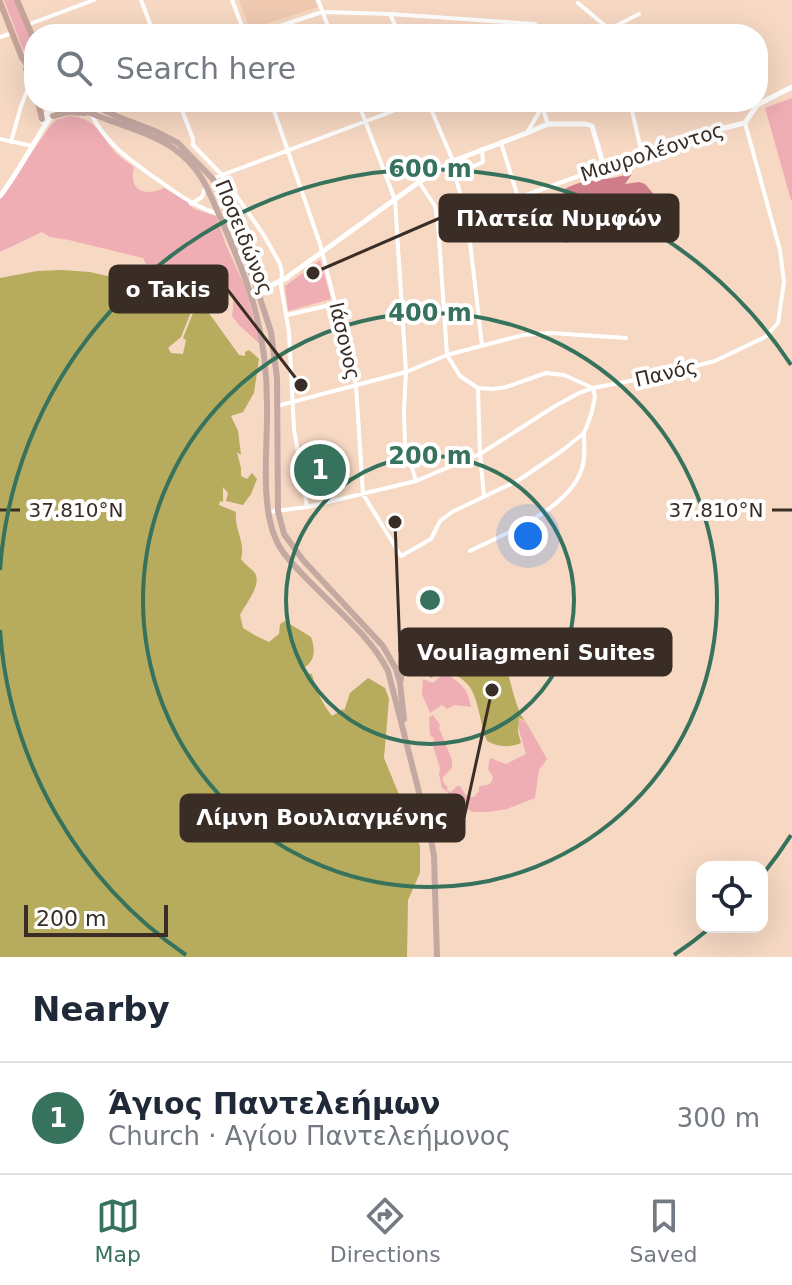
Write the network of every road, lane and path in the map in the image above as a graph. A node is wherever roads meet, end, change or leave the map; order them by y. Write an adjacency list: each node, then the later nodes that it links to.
1 (17, 0): 12 (highway)
2 (94, 0): 7 (street)
3 (141, 0): 14 (street)
4 (232, 0): 15 (street)
5 (318, 0): 9 (street)
6 (0, 2): 22 (highway)
7 (85, 2): 13 (street)
8 (578, 3): 20 (street)
9 (322, 12): 10 (street); 16 (street); 17 (street)
10 (390, 14): 18 (street); 19 (street)
11 (639, 14): 21 (street)
12 (27, 24)
13 (30, 24)
14 (150, 24)
15 (241, 24)
16 (286, 24)
17 (327, 24)
18 (394, 24)
19 (535, 24)
20 (603, 24)
21 (623, 24)
22 (12, 33): 23 (street); 24 (highway)
23 (0, 37)
24 (24, 62)
25 (792, 87): 27 (street)
26 (24, 98): 51 (street)
27 (768, 99)
28 (40, 112): 44 (highway)
29 (47, 112): 44 (street)
30 (55, 112): 43 (street)
31 (87, 112): 42 (main road, Ποσειδώνος)
32 (111, 112): 57 (main road, Ποσειδώνος)
33 (183, 112): 53 (street)
34 (274, 112): 56 (street, Ιάσονος)
35 (362, 112): 45 (street)
36 (389, 112): 45 (street)
37 (432, 112): 59 (street)
38 (539, 112): 49 (street)
39 (546, 112): 47 (street)
40 (632, 112): 58 (street)
41 (752, 112): 46 (street)
42 (91, 114): 43 (main road); 62 (main road, Ποσειδώνος); 67 (street)
43 (53, 116): 48 (street)
44 (42, 119): 48 (street)
45 (366, 120): 56 (street); 66 (street)
46 (745, 123): 58 (street, Μαυρολέοντος); 81 (street, Πανός)
47 (548, 124): 49 (street); 60 (street)
48 (39, 133): 54 (street)
49 (527, 133): 52 (street)
50 (0, 139): 51 (street)
51 (11, 142): 54 (street)
52 (501, 143): 55 (street); 65 (street)
53 (193, 145): 57 (street); 61 (street)
54 (32, 146): 64 (street)
55 (482, 149): 59 (street); 68 (street)
56 (288, 151): 61 (street); 70 (street, Ιάσονος)
57 (189, 153): 62 (main road, Ποσειδώνος)
58 (642, 154): 60 (street, Μαυρολέοντος)
59 (453, 161): 63 (street)
60 (604, 167): 65 (street, Μαυρολέοντος)
61 (222, 175): 62 (street); 71 (street)
62 (209, 181): 67 (street); 69 (main road, Ποσειδώνος); 72 (main road, Ποσειδώνος)
63 (419, 182): 66 (street); 77 (street)
64 (0, 196)
65 (518, 197): 68 (street, Μαυρολέοντος)
66 (395, 200): 70 (street); 78 (street)
67 (191, 204): 69 (street)
68 (469, 213): 76 (street)
69 (219, 214): 72 (main road, Ποσειδώνος)
70 (320, 254): 71 (street); 73 (street, Ιάσονος)
71 (283, 280): 72 (street); 74 (street)
72 (254, 292): 83 (main road, Ποσειδώνος); 91 (main road, Ποσειδώνος)
73 (336, 304): 74 (street); 79 (street, Ιάσονος)
74 (287, 315): 82 (street)
75 (626, 338): 76 (street)
76 (482, 345): 77 (street)
77 (447, 355): 78 (street); 80 (street)
78 (406, 372): 79 (street); 86 (street)
79 (356, 385): 82 (street); 87 (street, Ιάσονος)
80 (478, 388): 81 (street); 85 (street)
81 (593, 388): 84 (street); 85 (street, Πανός)
82 (292, 401): 83 (street); 89 (street)
83 (277, 406): 90 (main road, Ποσειδώνος)
84 (584, 433): 88 (street); 92 (street)
85 (480, 454): 86 (street, Πανός); 88 (street)
86 (416, 481): 87 (street, Πανός)
87 (363, 494): 88 (street); 89 (street)
88 (484, 497)
89 (307, 507): 90 (street)
90 (278, 511): 91 (street); 93 (main road, Ποσειδώνος)
91 (268, 512): 93 (main road, Ποσειδώνος)
92 (470, 551)
93 (388, 662): 95 (main road, Ποσειδώνος); 96 (main road, Ποσειδώνος)
94 (410, 669): 95 (main road)
95 (400, 683): 96 (main road, Ποσειδώνος)
96 (404, 731): 97 (main road, Ποσειδώνος)
97 (437, 957)

